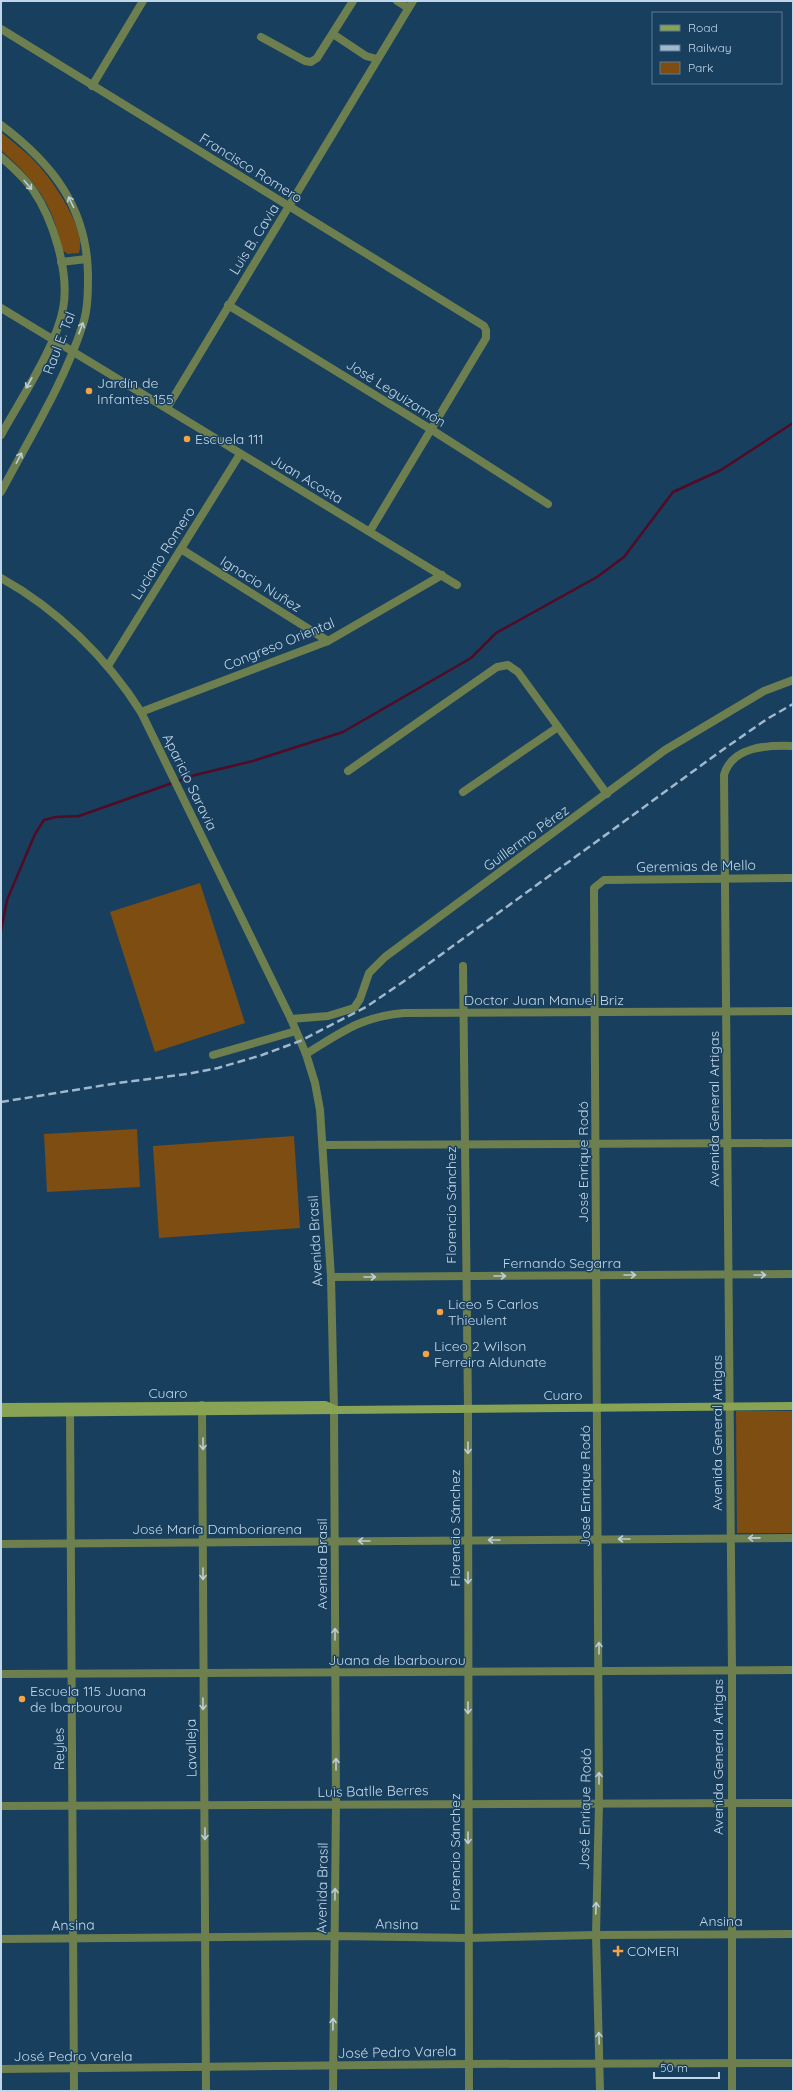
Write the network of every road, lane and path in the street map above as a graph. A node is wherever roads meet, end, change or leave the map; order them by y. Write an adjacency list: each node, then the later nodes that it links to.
1 (143, 1): 9 (street)
2 (353, 1): 6 (street)
3 (397, 1): 4 (street)
4 (410, 4): 8 (street, Luis B. Cavia)
5 (1, 29): 9 (street, Francisco Romero)
6 (333, 34): 7 (street); 8 (street)
7 (260, 37)
8 (377, 59): 12 (street, Luis B. Cavia)
9 (92, 86): 12 (street, Francisco Romero)
10 (1, 125): 13 (street, Raul E. Tal, one-way to 10)
11 (1, 157): 14 (street, Raul E. Tal, one-way to 14)
12 (289, 207): 15 (street, Luis B. Cavia); 20 (street, Francisco Romero)
13 (88, 259): 14 (street); 18 (street, Raul E. Tal, one-way to 13)
14 (61, 262): 17 (street, Raul E. Tal)
15 (228, 305): 19 (street, Luis B. Cavia); 20 (street, José Leguizamón)
16 (1, 308): 17 (street, Juan Acosta)
17 (53, 340): 18 (street, Juan Acosta); 21 (street, Raul E. Tal, one-way to 21)
18 (72, 352): 19 (street, Juan Acosta); 23 (street, Raul E. Tal, one-way to 18)
19 (167, 408): 22 (street, Juan Acosta)
20 (432, 430): 24 (street, José Leguizamón); 25 (street)
21 (1, 435)
22 (240, 454): 25 (street, Juan Acosta); 26 (street, Luciano Romero)
23 (1, 492)
24 (548, 504)
25 (370, 531): 27 (street, Juan Acosta)
26 (181, 549): 30 (street, Ignacio Nuñez); 31 (street, Luciano Romero)
27 (442, 575): 29 (street, Juan Acosta); 30 (street, Congreso Oriental)
28 (1, 578): 31 (street, Aparicio Saravia)
29 (457, 585)
30 (328, 641): 33 (street, Congreso Oriental)
31 (108, 666): 33 (street, Aparicio Saravia)
32 (793, 680): 38 (street, Guillermo Pérez)
33 (141, 712): 47 (street, Aparicio Saravia)
34 (558, 727): 36 (street); 37 (street); 38 (street)
35 (793, 746): 40 (street, Avenida General Artigas)
36 (348, 771)
37 (463, 792)
38 (607, 794): 47 (street, Guillermo Pérez)
39 (793, 878): 40 (street, Geremias de Mello)
40 (725, 879): 41 (street, Geremias de Mello); 43 (street, Avenida General Artigas)
41 (599, 882): 45 (street, José Enrique Rodó)
42 (463, 966): 46 (street, Florencio Sánchez)
43 (726, 1011): 44 (street, Doctor Juan Manuel Briz); 45 (street, Doctor Juan Manuel Briz); 52 (street, Avenida General Artigas)
44 (793, 1011)
45 (595, 1013): 46 (street, Doctor Juan Manuel Briz); 55 (street, José Enrique Rodó)
46 (464, 1014): 50 (street, Doctor Juan Manuel Briz); 54 (street, Florencio Sánchez)
47 (291, 1019): 48 (street, Aparicio Saravia)
48 (296, 1031): 49 (street, Aparicio Saravia); 51 (street)
49 (300, 1041): 50 (street, Avenida Brasil)
50 (306, 1054): 56 (street, Avenida Brasil)
51 (213, 1055)
52 (727, 1143): 53 (street); 55 (street); 58 (street, Avenida General Artigas)
53 (793, 1143)
54 (464, 1144): 55 (street); 56 (street); 61 (street, Florencio Sánchez)
55 (596, 1144): 59 (street, José Enrique Rodó)
56 (324, 1145): 60 (street, Avenida Brasil)
57 (793, 1274): 58 (street, Fernando Segarra, one-way to 57)
58 (728, 1275): 59 (street, Fernando Segarra, one-way to 58); 62 (street, Avenida General Artigas)
59 (597, 1276): 61 (street, Fernando Segarra, one-way to 59); 65 (street, José Enrique Rodó)
60 (330, 1277): 61 (street, Fernando Segarra, one-way to 61); 67 (street, Avenida Brasil)
61 (465, 1277): 68 (street, Florencio Sánchez)
62 (730, 1406): 63 (street, Cuaro); 65 (street, Cuaro); 71 (street, Avenida General Artigas)
63 (793, 1406)
64 (1, 1407): 69 (street, Cuaro)
65 (597, 1408): 68 (street, Cuaro); 74 (street, José Enrique Rodó)
66 (202, 1409): 67 (street, Cuaro); 69 (street, Cuaro); 77 (street, Lavalleja, one-way to 77)
67 (334, 1409): 68 (street, Cuaro); 75 (street, Avenida Brasil)
68 (468, 1409): 73 (street, Florencio Sánchez, one-way to 73)
69 (70, 1410): 70 (street, Cuaro); 76 (street, Reyles)
70 (1, 1413)
71 (730, 1538): 72 (street, José María Damboriarena, one-way to 71); 74 (street, José María Damboriarena, one-way to 74); 79 (street, Avenida General Artigas)
72 (793, 1538)
73 (468, 1540): 74 (street, José María Damboriarena, one-way to 73); 75 (street, José María Damboriarena, one-way to 75); 83 (street, Florencio Sánchez, one-way to 83)
74 (598, 1540): 81 (street, José Enrique Rodó, one-way to 74)
75 (335, 1541): 77 (street, José María Damboriarena); 85 (street, Avenida Brasil, one-way to 75)
76 (72, 1543): 77 (street, José María Damboriarena); 78 (street, José María Damboriarena); 84 (street, Reyles)
77 (203, 1543): 82 (street, Lavalleja, one-way to 82)
78 (1, 1544)
79 (732, 1670): 80 (street, Juana de Ibarbourou); 81 (street, Juana de Ibarbourou); 91 (street, Avenida General Artigas)
80 (793, 1670)
81 (599, 1671): 83 (street, Juana de Ibarbourou); 87 (street, José Enrique Rodó, one-way to 81)
82 (203, 1672): 84 (street, Juana de Ibarbourou); 85 (street, Juana de Ibarbourou); 94 (street, Lavalleja, one-way to 94)
83 (468, 1672): 85 (street, Juana de Ibarbourou); 88 (street, Florencio Sánchez, one-way to 88)
84 (71, 1673): 86 (street, Juana de Ibarbourou); 92 (street, Reyles)
85 (336, 1673): 90 (street, Avenida Brasil, one-way to 85)
86 (1, 1674)
87 (599, 1802): 88 (street, Luis Batlle Berres); 91 (street, Luis Batlle Berres); 97 (street, José Enrique Rodó, one-way to 87)
88 (468, 1803): 90 (street, Luis Batlle Berres); 101 (street, Florencio Sánchez, one-way to 101)
89 (793, 1803): 91 (street, Luis Batlle Berres)
90 (336, 1804): 94 (street, Luis Batlle Berres); 98 (street, Avenida Brasil, one-way to 90)
91 (731, 1804): 95 (street, Avenida General Artigas)
92 (73, 1805): 93 (street, Luis Batlle Berres); 94 (street, Luis Batlle Berres); 100 (street, Reyles)
93 (1, 1806)
94 (204, 1806): 99 (street, Lavalleja, one-way to 99)
95 (731, 1934): 96 (street, Ansina); 97 (street, Ansina); 103 (street, Avenida General Artigas)
96 (793, 1934)
97 (596, 1935): 101 (street, Ansina); 106 (street, José Enrique Rodó, one-way to 97)
98 (335, 1936): 99 (street, Ansina); 101 (street, Ansina); 107 (street, Avenida Brasil, one-way to 98)
99 (205, 1937): 100 (street, Ansina); 108 (street, Lavalleja)
100 (73, 1938): 102 (street, Ansina); 110 (street, Reyles)
101 (468, 1938): 105 (street, Florencio Sánchez)
102 (1, 1939)
103 (732, 2063): 104 (street, José Pedro Varela); 106 (street, José Pedro Varela); 116 (street, Avenida General Artigas)
104 (793, 2063)
105 (469, 2064): 106 (street, José Pedro Varela); 107 (street, José Pedro Varela); 114 (street, Florencio Sánchez)
106 (599, 2064): 115 (street, José Enrique Rodó)
107 (332, 2066): 108 (street, José Pedro Varela); 113 (street, Avenida Brasil)
108 (205, 2067): 110 (street, José Pedro Varela); 112 (street, Lavalleja)
109 (1, 2069): 110 (street, José Pedro Varela)
110 (74, 2069): 111 (street, Reyles)
111 (74, 2091)
112 (206, 2091)
113 (333, 2091)
114 (469, 2091)
115 (600, 2091)
116 (732, 2091)

